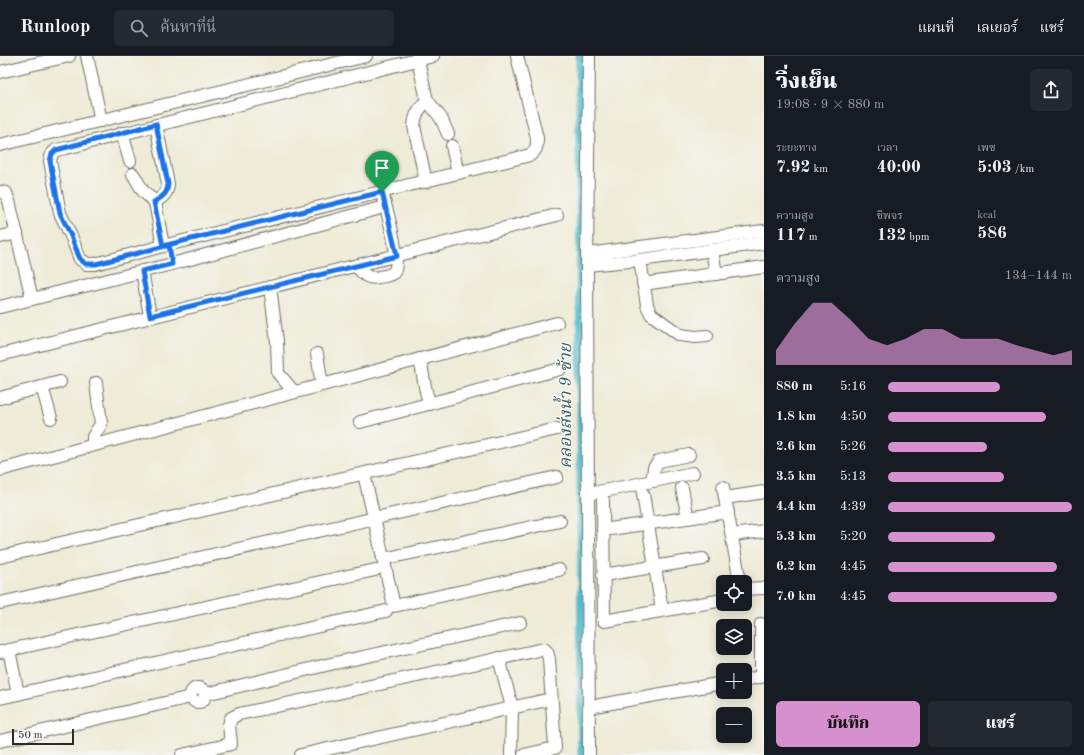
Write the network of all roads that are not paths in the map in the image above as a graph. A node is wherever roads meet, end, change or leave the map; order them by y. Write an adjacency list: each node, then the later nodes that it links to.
1 (69, 56): 8 (street)
2 (87, 56): 10 (street)
3 (366, 56): 10 (street)
4 (433, 56): 7 (street)
5 (517, 56): 17 (street)
6 (589, 56): 32 (street)
7 (418, 58): 9 (street); 11 (street)
8 (0, 72)
9 (427, 100): 13 (street); 19 (street)
10 (101, 121): 14 (street)
11 (156, 124): 12 (street); 22 (street)
12 (122, 133): 16 (street); 29 (street)
13 (448, 134)
14 (0, 145)
15 (452, 146): 17 (street)
16 (130, 161)
17 (458, 173): 19 (street)
18 (133, 174): 22 (street)
19 (426, 182): 21 (street)
20 (0, 192): 26 (street)
21 (382, 192): 29 (street); 31 (street)
22 (154, 202): 29 (street)
23 (377, 209): 34 (street)
24 (557, 215): 31 (street)
25 (764, 231): 32 (street)
26 (17, 233): 27 (street); 41 (street)
27 (0, 237)
28 (764, 243): 30 (street)
29 (166, 246): 34 (street)
30 (712, 250): 33 (street); 38 (street)
31 (397, 256): 35 (street); 35 (street)
32 (587, 260): 33 (street); 69 (street)
33 (640, 260): 39 (street)
34 (172, 264): 37 (street)
35 (356, 266): 40 (street)
36 (764, 267): 38 (street)
37 (142, 271): 41 (street); 43 (street)
38 (716, 274): 39 (street)
39 (643, 284): 45 (street)
40 (270, 287): 43 (street); 54 (street)
41 (32, 299): 42 (street)
42 (0, 307)
43 (150, 316): 47 (street)
44 (557, 323): 48 (street)
45 (707, 336)
46 (317, 354): 52 (street)
47 (0, 355)
48 (420, 359): 52 (street); 56 (street)
49 (560, 369): 56 (street)
50 (60, 382): 53 (street)
51 (96, 383): 60 (street)
52 (322, 385): 54 (street)
53 (42, 387): 55 (street); 57 (street)
54 (294, 392): 60 (street)
55 (0, 398)
56 (430, 404): 58 (street)
57 (51, 418)
58 (360, 422)
59 (557, 429): 64 (street)
60 (93, 445): 62 (street)
61 (688, 456): 66 (street)
62 (0, 470)
63 (692, 473): 66 (street)
64 (364, 474): 73 (street); 80 (street)
65 (557, 477): 73 (street)
66 (652, 481): 69 (street)
67 (682, 488): 74 (street)
68 (764, 492): 72 (street)
69 (588, 494): 105 (street)
70 (643, 494): 76 (street)
71 (603, 500): 77 (street)
72 (728, 512): 74 (street); 79 (street)
73 (374, 518): 81 (street); 91 (street)
74 (688, 518): 76 (street)
75 (560, 520): 81 (street)
76 (648, 523): 77 (street); 83 (street)
77 (603, 530): 86 (street)
78 (764, 531): 79 (street)
79 (732, 535): 87 (street)
80 (0, 557)
81 (383, 558): 85 (street)
82 (703, 559): 83 (street)
83 (655, 567): 86 (street); 92 (street)
84 (375, 570): 96 (street)
85 (559, 570)
86 (603, 575): 92 (street)
87 (741, 575)
88 (752, 588): 89 (street)
89 (764, 588)
90 (716, 601): 92 (street)
91 (0, 603)
92 (662, 610)
93 (386, 611): 101 (street)
94 (520, 623): 106 (street)
95 (760, 624): 98 (street)
96 (4, 651): 101 (street)
97 (499, 658): 103 (street); 104 (street); 107 (street)
98 (763, 677): 99 (street)
99 (752, 679)
100 (716, 685): 105 (street)
101 (18, 694): 102 (street)
102 (0, 698)
103 (551, 698): 104 (street); 111 (street)
104 (512, 707): 109 (street); 110 (street)
105 (589, 707): 112 (street)
106 (0, 741)
107 (232, 749): 108 (street)
108 (182, 755)
109 (301, 755)
110 (511, 755)
111 (524, 755)
112 (589, 755)

